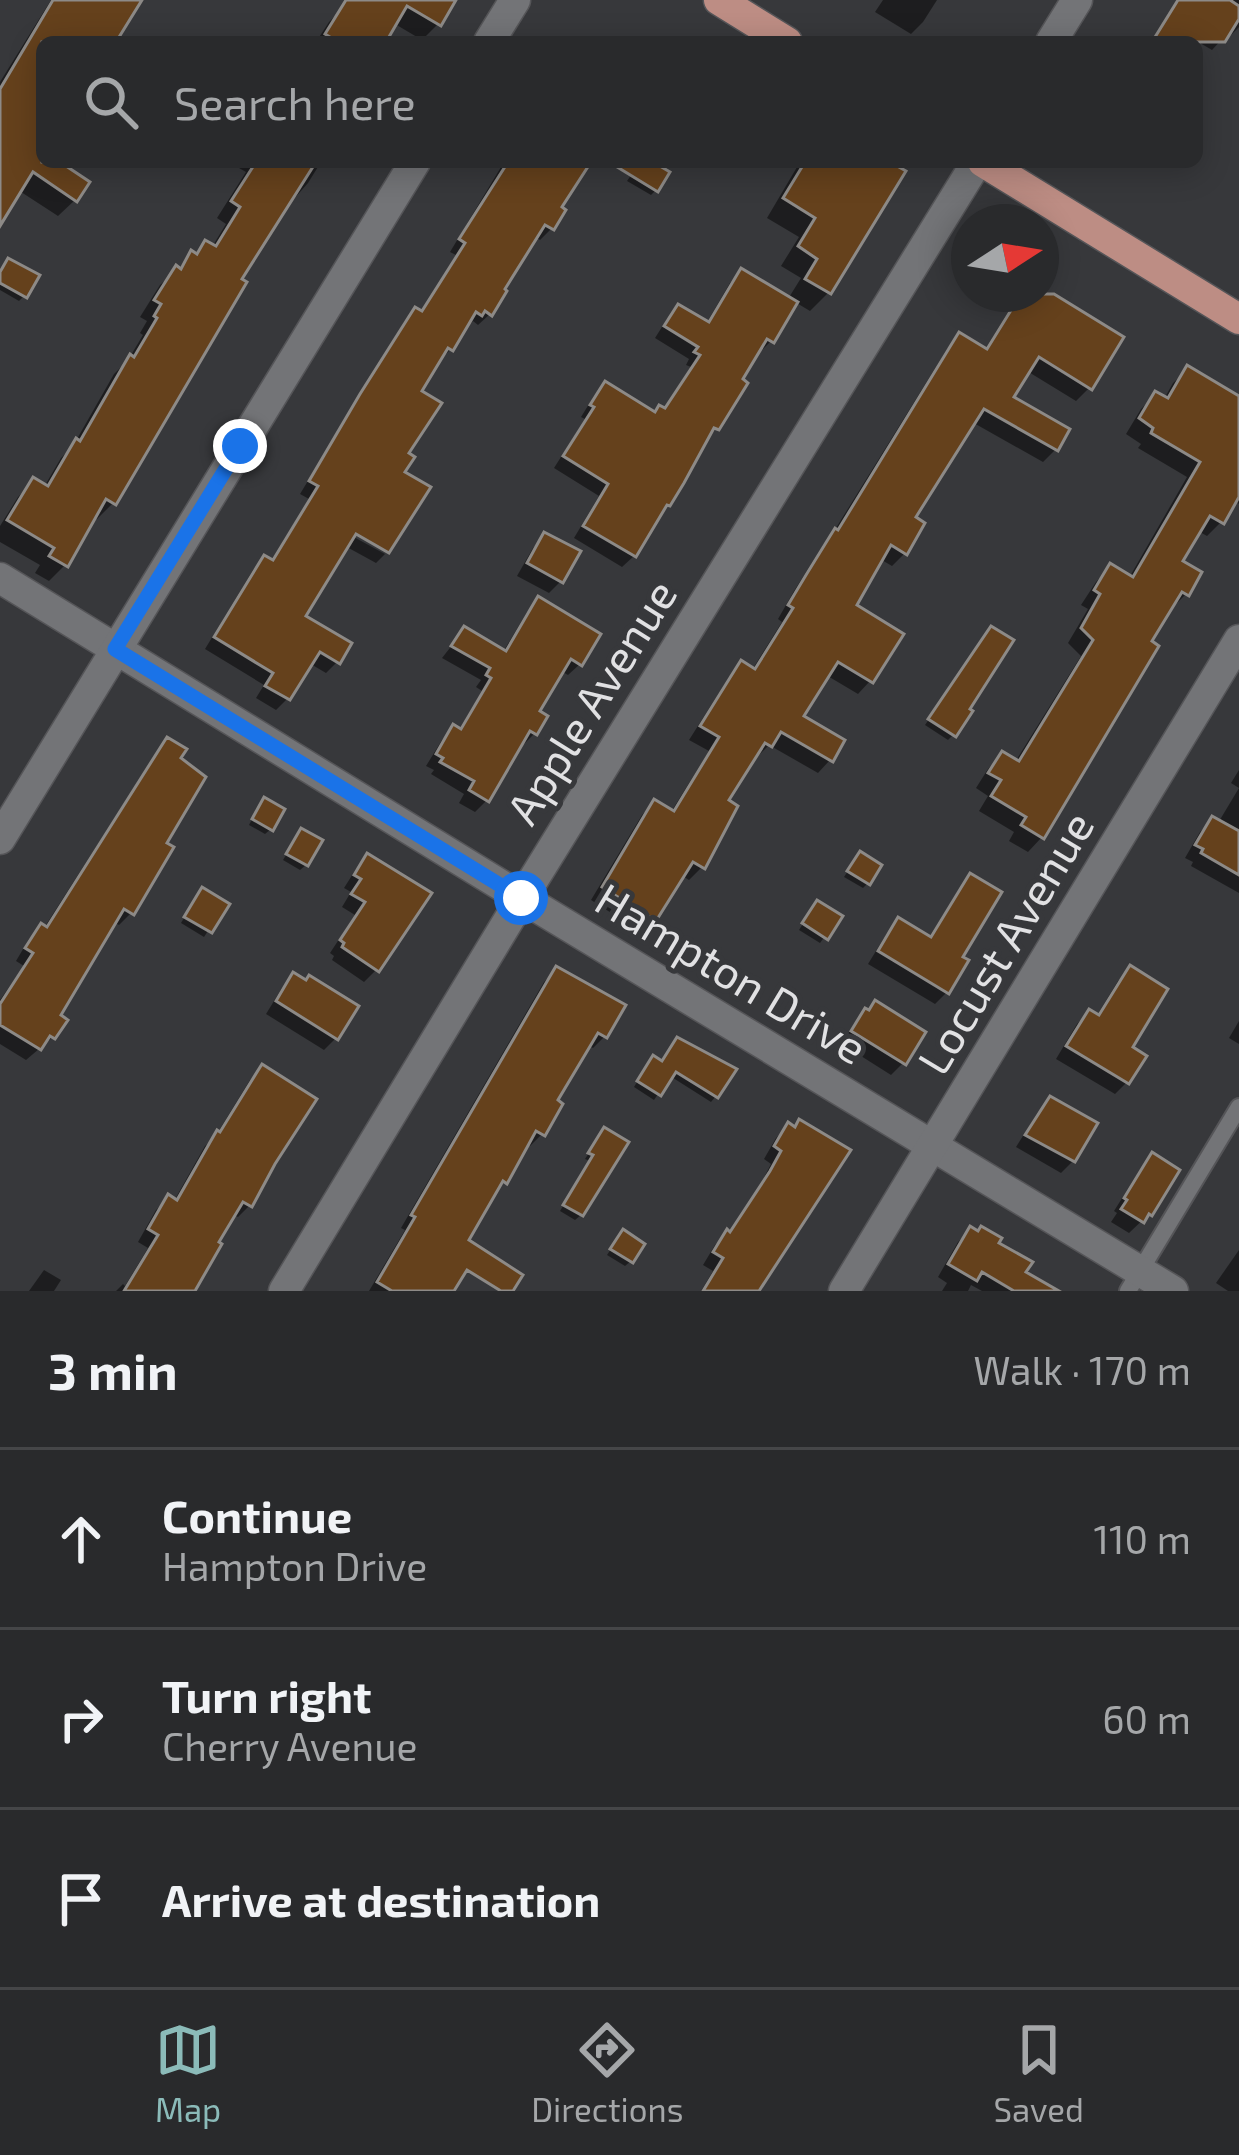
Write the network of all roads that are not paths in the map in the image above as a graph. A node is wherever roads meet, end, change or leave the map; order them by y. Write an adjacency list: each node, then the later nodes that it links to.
1 (514, 0): 4 (street)
2 (719, 0): 5 (main road)
3 (1077, 0): 6 (street)
4 (493, 36)
5 (777, 36)
6 (1055, 36)
7 (411, 168): 13 (street)
8 (976, 168): 15 (street, Apple Avenue)
9 (990, 168): 10 (main road)
10 (1239, 319)
11 (0, 578): 13 (street, Hampton Drive)
12 (1239, 640): 17 (street, Locust Avenue)
13 (115, 649): 14 (street); 15 (street, Hampton Drive)
14 (0, 839)
15 (521, 898): 17 (street, Hampton Drive); 19 (street, Apple Avenue)
16 (1239, 1107): 18 (lane)
17 (933, 1146): 18 (street, Hampton Drive); 20 (street, Locust Avenue)
18 (1134, 1281): 21 (street, Hampton Drive)
19 (284, 1291)
20 (844, 1291)
21 (1173, 1291)

